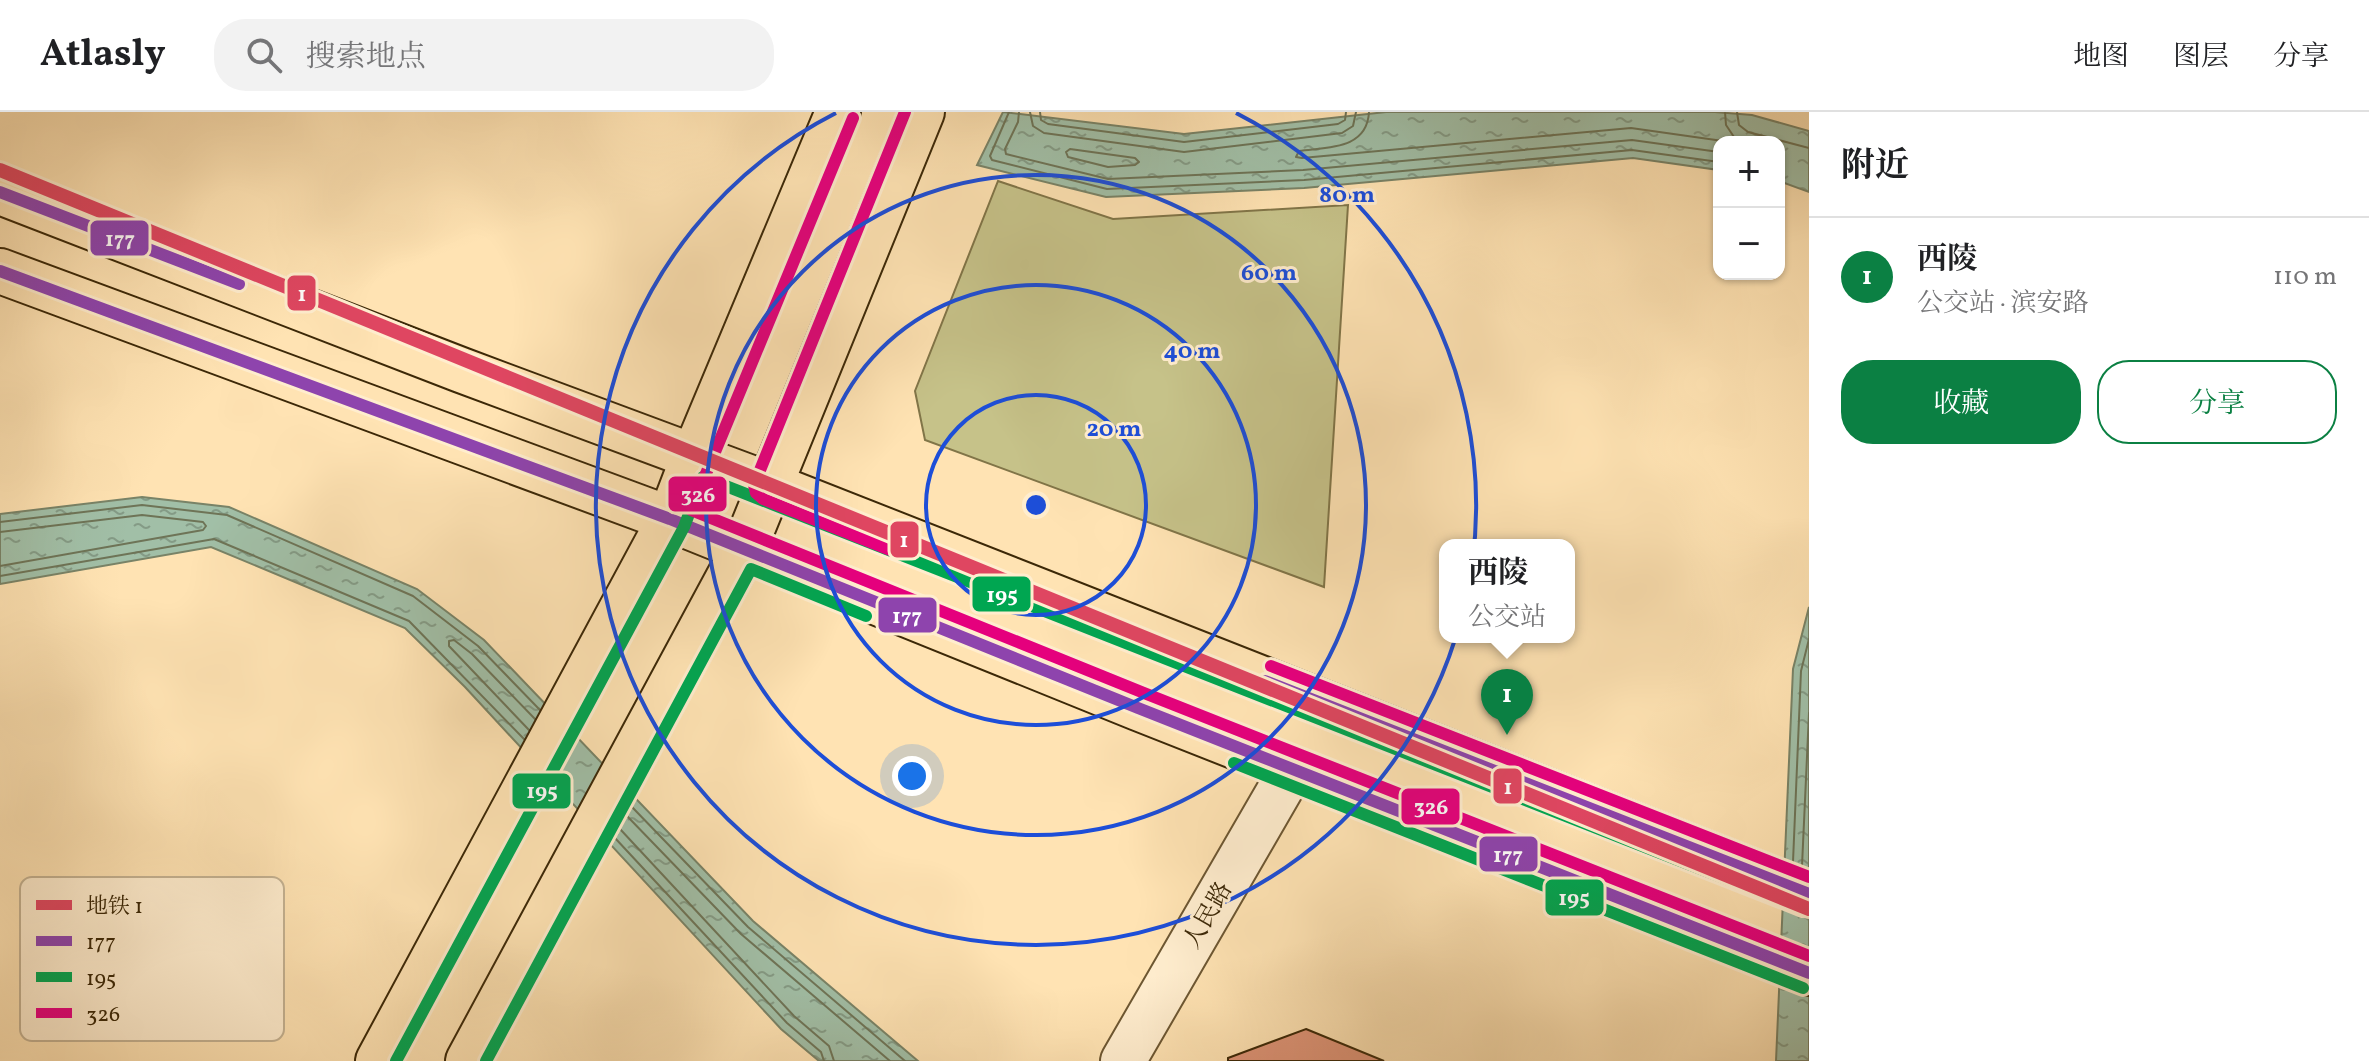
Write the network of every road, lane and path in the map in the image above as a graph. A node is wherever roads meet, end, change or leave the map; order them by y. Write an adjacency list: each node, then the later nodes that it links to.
1 (838, 112): 5 (main road)
2 (922, 112): 6 (main road)
3 (0, 192): 5 (main road)
4 (0, 271): 7 (main road)
5 (694, 456): 6 (main road); 7 (main road)
6 (770, 485): 8 (main road); 10 (main road)
7 (670, 519): 8 (main road); 12 (main road)
8 (744, 549): 9 (main road); 13 (main road)
9 (1292, 769): 11 (main road); 14 (street, 人民路)
10 (1809, 894)
11 (1809, 973)
12 (378, 1061)
13 (468, 1061)
14 (1123, 1061)

